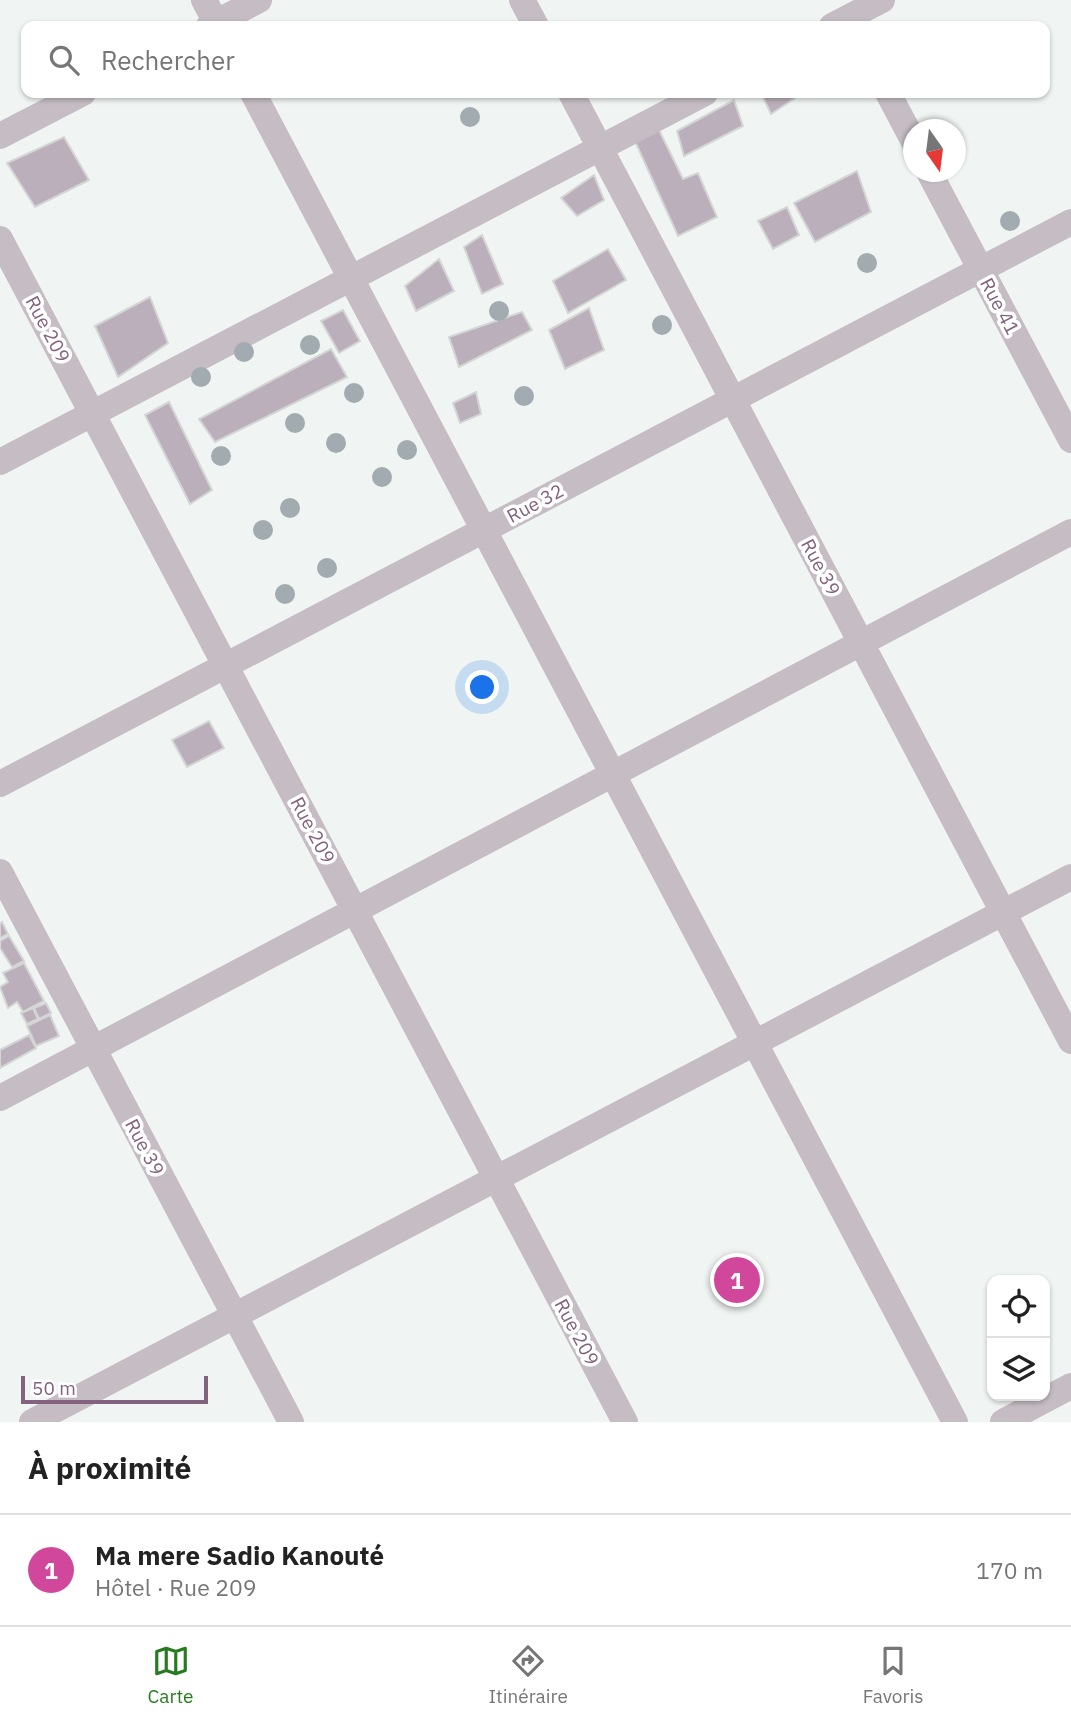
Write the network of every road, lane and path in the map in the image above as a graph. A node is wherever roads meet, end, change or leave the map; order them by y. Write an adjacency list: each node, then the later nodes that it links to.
1 (259, 0): 5 (street)
2 (522, 0): 6 (street)
3 (882, 0): 4 (street)
4 (843, 18)
5 (212, 19)
6 (533, 21)
7 (73, 98): 13 (street)
8 (256, 98): 19 (street)
9 (574, 98): 14 (street, Rue 39)
10 (695, 98): 14 (street)
11 (891, 98): 12 (street)
12 (903, 121)
13 (0, 136)
14 (600, 148): 19 (street); 20 (street, Rue 39)
15 (934, 182): 18 (street, Rue 41)
16 (1071, 222): 18 (street, Rue 32)
17 (0, 239): 21 (street, Rue 209)
18 (981, 269): 20 (street, Rue 32); 22 (street, Rue 41)
19 (351, 278): 21 (street); 24 (street)
20 (733, 399): 24 (street, Rue 32); 26 (street, Rue 39)
21 (93, 414): 23 (street); 27 (street, Rue 209)
22 (1071, 440)
23 (0, 462)
24 (484, 530): 27 (street, Rue 32); 28 (street)
25 (1071, 532): 26 (street)
26 (861, 643): 28 (street); 33 (street, Rue 39)
27 (226, 665): 29 (street, Rue 32); 32 (street, Rue 209)
28 (613, 774): 32 (street); 35 (street)
29 (0, 784)
30 (0, 872): 36 (street, Rue 39)
31 (1071, 877): 33 (street)
32 (355, 910): 36 (street); 38 (street, Rue 209)
33 (1003, 912): 34 (street, Rue 39); 35 (street)
34 (1071, 1041)
35 (755, 1042): 38 (street); 44 (street)
36 (93, 1048): 37 (street); 39 (street, Rue 39)
37 (0, 1098)
38 (496, 1178): 39 (street); 43 (street, Rue 209)
39 (234, 1315): 41 (street); 42 (street, Rue 39)
40 (1071, 1386): 45 (street)
41 (32, 1422)
42 (290, 1422)
43 (625, 1422)
44 (955, 1422)
45 (1003, 1422)

